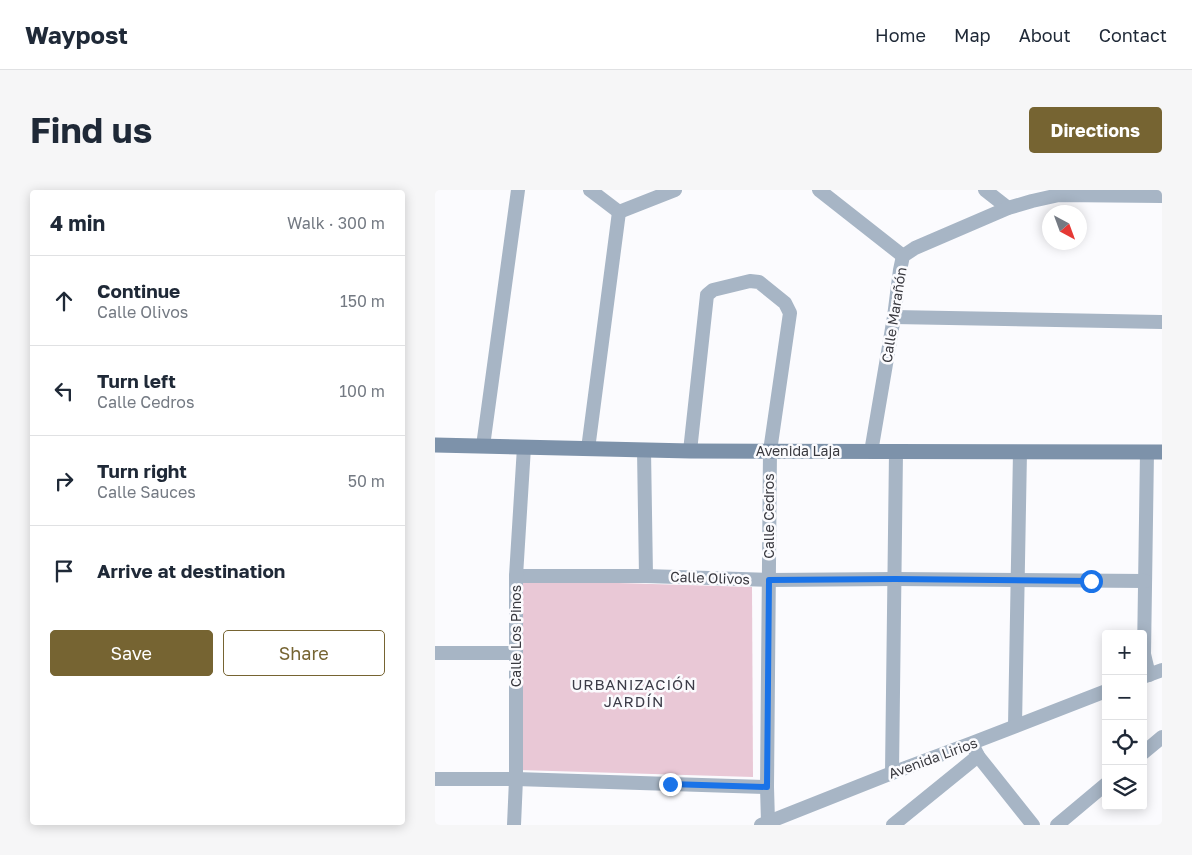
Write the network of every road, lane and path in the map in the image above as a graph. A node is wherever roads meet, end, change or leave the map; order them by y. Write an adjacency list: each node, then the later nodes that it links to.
1 (518, 190): 14 (street)
2 (590, 190): 9 (street)
3 (675, 190): 9 (street)
4 (819, 190): 10 (street)
5 (985, 190): 8 (street)
6 (1061, 193): 7 (street, Calle Marañón); 8 (street, Calle Marañón)
7 (1162, 196)
8 (1008, 208): 10 (street, Calle Marañón)
9 (619, 212): 16 (street)
10 (903, 256): 11 (street, Calle Marañón)
11 (894, 317): 12 (street); 20 (street, Calle Marañón)
12 (1162, 322)
13 (435, 445): 14 (street, Avenida Laja)
14 (483, 446): 15 (street, Avenida Laja)
15 (524, 447): 16 (street, Avenida Laja); 25 (street, Calle Los Pinos)
16 (587, 449): 17 (street, Avenida Laja)
17 (644, 450): 18 (street, Avenida Laja); 26 (street)
18 (690, 451): 19 (street, Avenida Laja); 19 (street, Calle Cedros)
19 (769, 451): 20 (street, Avenida Laja); 28 (street, Calle Cedros)
20 (871, 452): 21 (street, Avenida Laja)
21 (896, 452): 22 (street, Avenida Laja); 27 (street)
22 (1021, 452): 23 (street, Avenida Laja); 29 (street)
23 (1147, 452): 24 (street, Avenida Laja); 30 (street)
24 (1162, 452)
25 (516, 576): 26 (street, Calle Olivos); 32 (street, Calle Los Pinos)
26 (646, 576): 28 (street, Calle Olivos)
27 (895, 579): 28 (street, Calle Olivos); 29 (street, Calle Olivos); 39 (street)
28 (769, 580): 42 (street, Calle Cedros)
29 (1018, 581): 30 (street, Calle Olivos); 35 (street)
30 (1145, 581): 33 (street)
31 (435, 653): 32 (street)
32 (516, 653): 41 (street, Calle Los Pinos)
33 (1152, 674)
34 (1102, 693): 35 (street, Avenida Lirios)
35 (1015, 726): 37 (street, Avenida Lirios)
36 (1162, 738): 38 (street)
37 (975, 750): 39 (street, Avenida Lirios); 46 (street); 47 (street)
38 (1147, 750)
39 (891, 773): 44 (street, Avenida Lirios)
40 (435, 779): 41 (street)
41 (516, 779): 42 (street); 45 (street, Calle Los Pinos)
42 (767, 787): 44 (street, Calle Cedros)
43 (1102, 787): 48 (street)
44 (766, 824)
45 (515, 825)
46 (893, 825)
47 (1033, 825)
48 (1057, 825)

